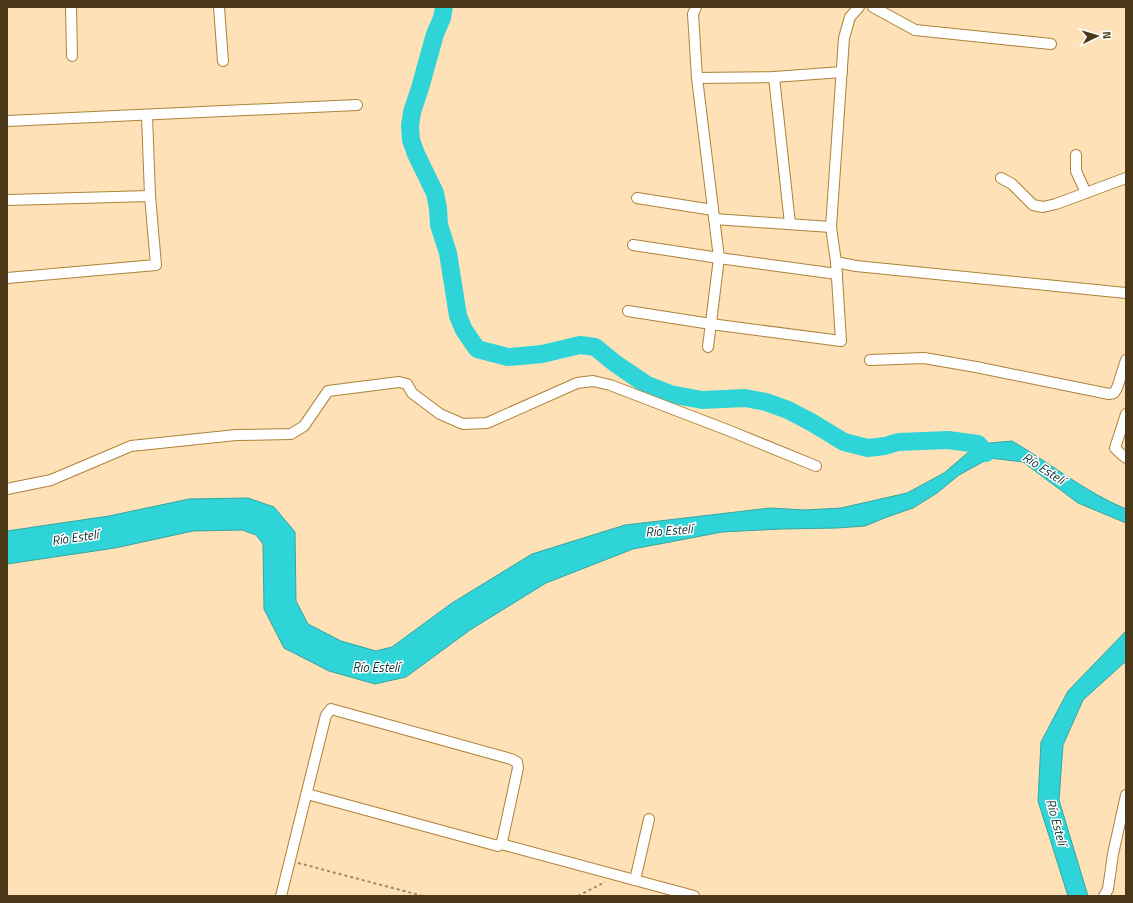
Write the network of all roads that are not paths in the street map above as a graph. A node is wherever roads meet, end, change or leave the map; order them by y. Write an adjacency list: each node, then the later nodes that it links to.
1 (71, 7): 7 (street)
2 (219, 7): 8 (street)
3 (696, 7): 11 (street)
4 (860, 7): 9 (street)
5 (873, 7): 6 (street)
6 (1052, 44)
7 (72, 56)
8 (223, 61)
9 (842, 72): 10 (street); 24 (street)
10 (774, 77): 11 (street); 23 (street)
11 (697, 78): 22 (street)
12 (357, 105): 13 (street)
13 (147, 115): 14 (street); 19 (street)
14 (7, 121)
15 (1076, 155): 18 (street)
16 (1001, 178): 18 (street)
17 (1126, 178): 18 (street)
18 (1086, 193)
19 (150, 196): 21 (street); 29 (street)
20 (637, 198): 22 (street)
21 (7, 200)
22 (714, 214): 23 (street); 26 (street)
23 (790, 224): 24 (street)
24 (831, 227): 27 (street)
25 (633, 245): 26 (street)
26 (719, 258): 28 (street); 32 (street)
27 (836, 262): 28 (street); 30 (street)
28 (837, 274): 32 (street)
29 (7, 278)
30 (1126, 293)
31 (628, 311): 32 (street)
32 (710, 324): 33 (street)
33 (708, 347)
34 (870, 360): 35 (street)
35 (1126, 360)
36 (1126, 414): 37 (street)
37 (1126, 458)
38 (816, 466): 39 (street)
39 (7, 489)
40 (306, 794): 43 (street); 43 (street); 45 (street)
41 (1126, 795): 47 (street)
42 (649, 819): 44 (street)
43 (501, 844): 44 (street)
44 (635, 880): 46 (street)
45 (281, 896)
46 (694, 896)
47 (1104, 896)

